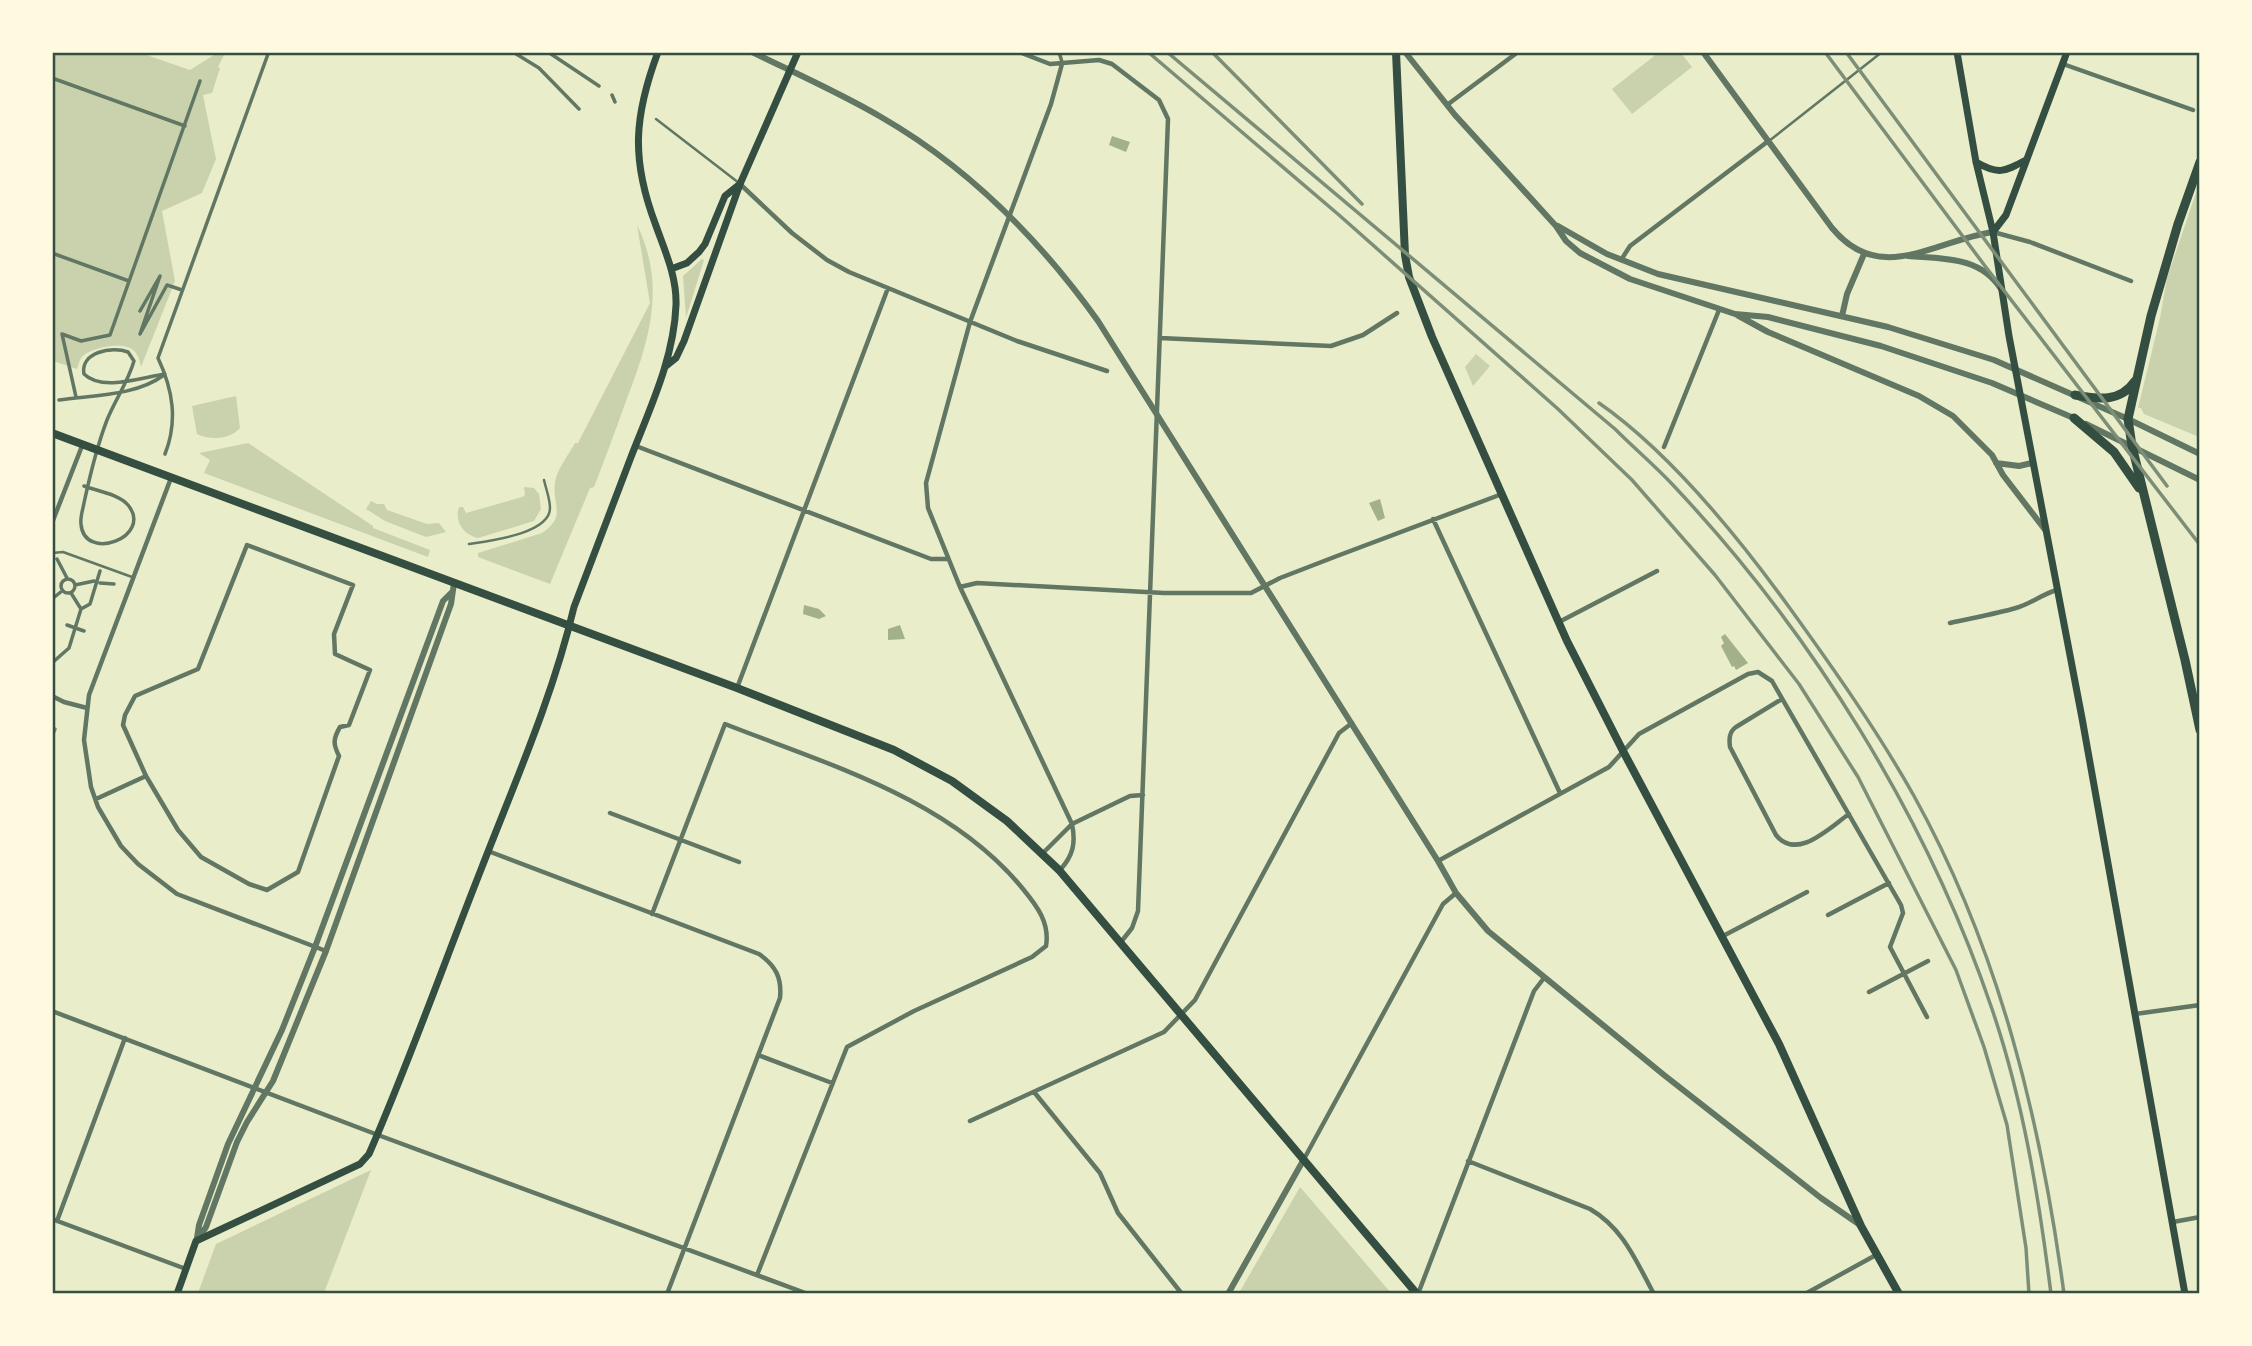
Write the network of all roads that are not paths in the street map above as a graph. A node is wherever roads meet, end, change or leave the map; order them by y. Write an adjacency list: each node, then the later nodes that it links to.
1 (513, 52): 24 (street)
2 (548, 52): 20 (street)
3 (658, 52): 40 (main road)
4 (752, 52): 33 (street)
5 (798, 52): 32 (main road)
6 (1019, 52): 16 (street)
7 (1059, 52): 16 (street)
8 (1396, 52): 77 (main road)
9 (1405, 52): 23 (street)
10 (1518, 52): 23 (street)
11 (1703, 52): 28 (street)
12 (1882, 52): 28 (lane)
13 (1956, 52): 30 (main road)
14 (2067, 52): 17 (main road)
15 (268, 54): 46 (street)
16 (1062, 64): 33 (street); 53 (street)
17 (2063, 64): 25 (street); 29 (main road)
18 (52, 78): 27 (street)
19 (200, 81): 27 (street)
20 (599, 86)
21 (612, 95): 22 (street)
22 (615, 102)
23 (1447, 104): 34 (street)
24 (579, 108)
25 (2193, 110)
26 (656, 119): 32 (lane)
27 (186, 126): 42 (street)
28 (1767, 142): 37 (street); 39 (street)
29 (2027, 160): 30 (main road); 35 (main road)
30 (1976, 162): 35 (main road)
31 (2200, 162): 57 (highway)
32 (740, 184): 40 (main road); 44 (street); 54 (main road)
33 (1009, 216): 52 (street); 61 (street)
34 (1556, 226): 39 (street); 41 (street)
35 (1993, 232): 38 (street); 43 (street); 45 (main road)
36 (52, 253): 42 (street)
37 (1864, 254): 38 (street); 51 (street)
38 (1902, 256): 45 (street)
39 (1621, 260): 41 (street); 51 (street)
40 (670, 268): 54 (main road)
41 (1615, 273): 47 (street)
42 (129, 281): 59 (street)
43 (2131, 281)
44 (888, 288): 52 (street); 79 (street)
45 (2001, 289): 71 (main road)
46 (183, 290): 48 (street); 56 (street)
47 (1719, 310): 50 (street); 68 (street)
48 (140, 311)
49 (1397, 313): 53 (street)
50 (1735, 314): 62 (street); 72 (street)
51 (1842, 316): 58 (street)
52 (970, 322): 55 (street); 86 (street)
53 (1160, 338): 61 (street)
54 (666, 366): 66 (main road)
55 (1107, 371)
56 (165, 374): 59 (street); 69 (street); 76 (street)
57 (2137, 377): 58 (highway); 63 (highway)
58 (2075, 395): 63 (street)
59 (76, 397): 60 (street)
60 (59, 400)
61 (1158, 414): 97 (street); 102 (street)
62 (2074, 418): 67 (street); 78 (highway)
63 (2129, 419): 67 (highway); 70 (street)
64 (52, 433): 65 (main road)
65 (83, 444): 73 (main road); 81 (street)
66 (635, 446): 79 (street); 108 (main road)
67 (2132, 446): 75 (street); 78 (highway)
68 (1664, 447)
69 (165, 454)
70 (2200, 454)
71 (2032, 463): 72 (street); 82 (main road)
72 (1996, 464): 82 (street)
73 (172, 478): 89 (street); 94 (main road)
74 (544, 480): 83 (lane)
75 (2200, 480)
76 (84, 486)
77 (1502, 494): 80 (street); 105 (main road)
78 (2146, 500): 117 (highway)
79 (806, 511): 86 (street); 112 (street)
80 (1433, 519): 97 (street); 120 (street)
81 (52, 523)
82 (2046, 532): 98 (main road)
83 (469, 544)
84 (52, 553): 89 (lane)
85 (57, 559): 90 (street)
86 (947, 559): 96 (street)
87 (1657, 570): 105 (street)
88 (100, 571): 104 (street)
89 (134, 577): 115 (street)
90 (66, 579): 95 (street); 99 (street)
91 (93, 581): 95 (street)
92 (100, 583): 93 (street)
93 (114, 583)
94 (454, 583): 101 (street); 108 (main road)
95 (75, 585): 100 (street)
96 (960, 587): 102 (street); 125 (street)
97 (1266, 587): 102 (street); 116 (street)
98 (2058, 589): 106 (street); 148 (main road)
99 (62, 591): 100 (street); 103 (street)
100 (71, 593): 104 (street)
101 (451, 593): 139 (street); 140 (street)
102 (1152, 593): 121 (street)
103 (52, 599)
104 (80, 610): 109 (street)
105 (1558, 623): 118 (main road)
106 (1950, 623)
107 (67, 625): 109 (street)
108 (570, 626): 112 (main road); 127 (main road)
109 (75, 628): 110 (street); 111 (street)
110 (84, 631)
111 (52, 663)
112 (737, 688): 128 (main road)
113 (52, 696): 115 (street)
114 (1782, 699): 118 (street); 124 (street); 124 (street)
115 (87, 708): 122 (street)
116 (1352, 723): 129 (street); 147 (street)
117 (2200, 730)
118 (1623, 751): 120 (street); 137 (main road)
119 (146, 776): 119 (street); 122 (street)
120 (1560, 793): 129 (street)
121 (1143, 795): 125 (street); 138 (street)
122 (96, 799): 139 (street)
123 (610, 813): 126 (street)
124 (1849, 814): 132 (street)
125 (1072, 824): 128 (street); 131 (street)
126 (681, 840): 130 (street); 135 (street); 152 (street)
127 (488, 851): 135 (street); 157 (main road)
128 (1043, 853): 131 (main road)
129 (1438, 861): 134 (street)
130 (739, 862)
131 (1059, 870): 138 (main road)
132 (1889, 883): 136 (street); 142 (street)
133 (1807, 892): 137 (street)
134 (1456, 894): 143 (street); 158 (street)
135 (653, 914): 151 (street)
136 (1828, 915)
137 (1722, 937): 163 (main road)
138 (1121, 943): 147 (main road)
139 (314, 947): 140 (street); 153 (street)
140 (326, 951): 154 (street)
141 (1928, 961): 142 (street)
142 (1904, 974): 144 (street); 149 (street)
143 (1544, 978): 159 (street); 163 (street)
144 (1869, 992)
145 (2200, 1005): 148 (street)
146 (52, 1011): 150 (street)
147 (1181, 1014): 155 (street); 158 (main road)
148 (2135, 1014): 162 (main road)
149 (1927, 1017)
150 (125, 1038): 153 (street); 161 (street)
151 (758, 1055): 152 (street); 165 (street)
152 (832, 1083): 168 (street)
153 (255, 1088): 154 (street); 164 (street)
154 (266, 1092): 157 (street); 164 (street)
155 (1034, 1092): 156 (street); 172 (street)
156 (970, 1121)
157 (377, 1135): 164 (main road); 165 (street)
158 (1304, 1159): 173 (street); 174 (main road)
159 (1468, 1161): 174 (street); 175 (street)
160 (2200, 1217): 162 (street)
161 (55, 1220): 167 (street)
162 (2172, 1223): 178 (main road)
163 (1861, 1226): 166 (main road)
164 (196, 1241): 167 (main road)
165 (684, 1248): 168 (street); 170 (street)
166 (1877, 1255): 176 (street); 177 (main road)
167 (186, 1269): 169 (main road)
168 (757, 1275): 171 (street)
169 (177, 1293)
170 (667, 1293)
171 (808, 1293)
172 (1182, 1293)
173 (1228, 1293)
174 (1417, 1293)
175 (1654, 1293)
176 (1805, 1293)
177 (1899, 1293)
178 (2185, 1293)

